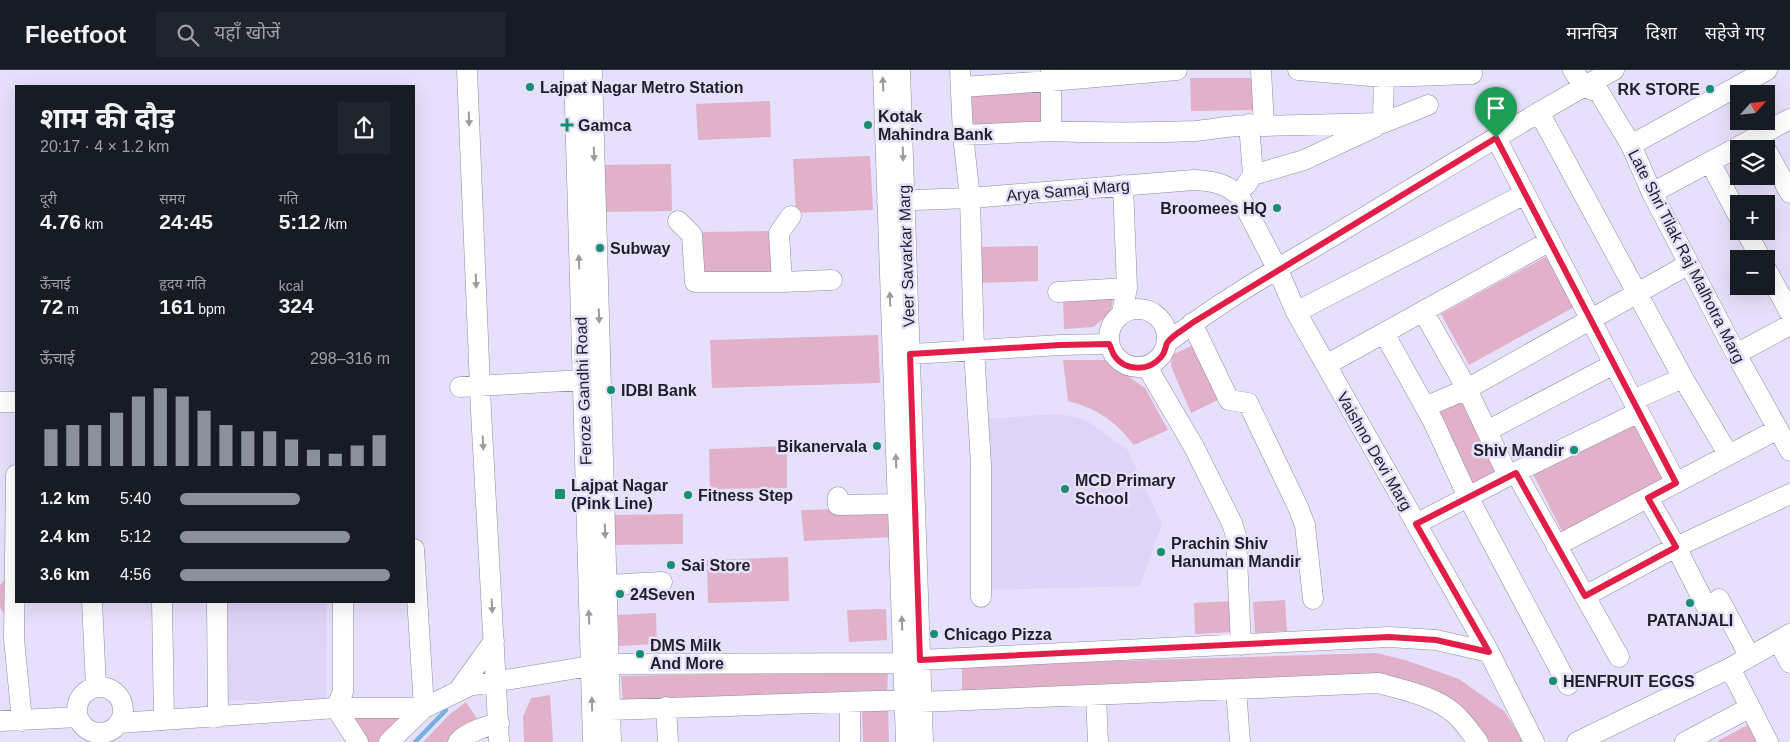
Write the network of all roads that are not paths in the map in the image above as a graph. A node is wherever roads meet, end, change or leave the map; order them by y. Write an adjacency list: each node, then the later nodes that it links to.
1 (467, 70): 70 (street, one-way to 70)
2 (574, 70): 69 (street, Feroze Gandhi Road, one-way to 2)
3 (592, 70): 79 (street, Feroze Gandhi Road, one-way to 79)
4 (883, 70): 40 (street, Veer Savarkar Marg, one-way to 4)
5 (900, 70): 40 (street, Veer Savarkar Marg, one-way to 40)
6 (1177, 70): 14 (street)
7 (1261, 70): 21 (street)
8 (1298, 70): 12 (street)
9 (1573, 70): 16 (street, Late Shri Tilak Raj Malhotra Marg)
10 (1614, 70): 16 (street)
11 (1767, 70): 27 (street)
12 (1384, 74): 13 (street); 20 (street)
13 (1472, 74)
14 (1051, 76): 15 (street); 23 (street)
15 (961, 78): 24 (street)
16 (1593, 82): 18 (street); 27 (street, Late Shri Tilak Raj Malhotra Marg)
17 (1428, 105): 20 (street)
18 (1539, 112): 25 (street); 51 (street)
19 (1790, 119): 26 (street)
20 (1383, 123): 22 (street); 29 (street)
21 (1256, 125): 22 (street); 23 (street); 32 (street)
22 (1304, 125): 29 (street)
23 (1051, 131): 24 (street)
24 (963, 135): 38 (street)
25 (1496, 138): 37 (street); 45 (street)
26 (1769, 140)
27 (1631, 145): 35 (street, Late Shri Tilak Raj Malhotra Marg)
28 (1730, 156): 30 (street)
29 (1304, 160): 32 (street)
30 (1710, 162): 35 (street); 39 (street)
31 (1775, 165): 36 (street)
32 (1253, 175): 34 (street)
33 (1123, 185): 34 (street, Arya Samaj Marg); 38 (street, Arya Samaj Marg); 49 (street)
34 (1235, 192): 45 (street, Vaishno Devi Marg)
35 (1652, 193): 44 (street, Late Shri Tilak Raj Malhotra Marg)
36 (1790, 193)
37 (1525, 194): 43 (street); 53 (street)
38 (970, 198): 40 (street, Arya Samaj Marg); 62 (street)
39 (1730, 200)
40 (896, 201): 64 (street, Veer Savarkar Marg)
41 (791, 216): 47 (street)
42 (678, 221): 47 (street)
43 (1550, 240): 52 (street); 56 (street)
44 (1689, 264): 51 (street); 63 (street, Late Shri Tilak Raj Malhotra Marg)
45 (1278, 270): 53 (street, Vaishno Devi Marg); 57 (street)
46 (832, 280): 47 (street)
47 (782, 282)
48 (1775, 286): 55 (street)
49 (1127, 288): 50 (street); 54 (street)
50 (1058, 292)
51 (1637, 294): 56 (street); 68 (street)
52 (1423, 311): 59 (street); 72 (street)
53 (1296, 312): 66 (street, Vaishno Devi Marg)
54 (1122, 313): 60 (street); 61 (street)
55 (1790, 313)
56 (1591, 320): 65 (street); 72 (street)
57 (1192, 323): 60 (street); 99 (street)
58 (1790, 325): 63 (street)
59 (1384, 333): 66 (street); 76 (street)
60 (1168, 342): 67 (street)
61 (1109, 344): 62 (street); 67 (street)
62 (974, 350): 64 (street); 98 (street)
63 (1736, 354): 77 (street, Late Shri Tilak Raj Malhotra Marg)
64 (901, 355): 88 (street, Veer Savarkar Marg, one-way to 64); 112 (street, Veer Savarkar Marg)
65 (1614, 364): 75 (street); 78 (street)
66 (1326, 365): 89 (street, Vaishno Devi Marg)
67 (1147, 367): 108 (street)
68 (1683, 378): 75 (street); 81 (street)
69 (582, 380): 70 (street); 79 (street, Feroze Gandhi Road)
70 (480, 385): 71 (street); 107 (street, one-way to 107)
71 (460, 387)
72 (1467, 389): 76 (street); 78 (street)
73 (0, 402): 74 (street)
74 (15, 402)
75 (1636, 406): 82 (street); 83 (street)
76 (1425, 407): 86 (street)
77 (1778, 429): 80 (street, Late Shri Tilak Raj Malhotra Marg); 81 (street)
78 (1487, 431): 82 (street)
79 (593, 434): 96 (street, Feroze Gandhi Road, one-way to 96); 114 (street, Feroze Gandhi Road, one-way to 79)
80 (1790, 452)
81 (1728, 454): 83 (street)
82 (1512, 475): 86 (street); 90 (street)
83 (1676, 483): 87 (street)
84 (1790, 494): 91 (street)
85 (838, 497): 88 (street)
86 (1468, 497): 89 (street); 117 (street)
87 (1648, 498): 90 (street); 91 (street)
88 (898, 504): 112 (street, Veer Savarkar Marg, one-way to 88)
89 (1416, 524): 109 (street, Vaishno Devi Marg)
90 (1556, 546): 97 (street)
91 (1676, 547): 97 (street); 111 (street)
92 (15, 561): 94 (street); 106 (street)
93 (415, 565): 126 (street)
94 (0, 580)
95 (662, 582): 96 (street)
96 (607, 585): 114 (street, Feroze Gandhi Road)
97 (1585, 596): 110 (street)
98 (981, 598)
99 (1313, 600)
100 (92, 603): 118 (street)
101 (162, 603): 132 (street)
102 (216, 603): 130 (street)
103 (342, 603): 125 (street)
104 (0, 613): 106 (street)
105 (1784, 637): 111 (street); 113 (street)
106 (14, 639): 131 (street)
107 (494, 641): 116 (street); 120 (street)
108 (1241, 645): 109 (street); 112 (street)
109 (1489, 652): 149 (street, Vaishno Devi Marg)
110 (1618, 657)
111 (1750, 657): 115 (street)
112 (912, 662): 114 (street); 122 (street, Veer Savarkar Marg)
113 (1790, 663)
114 (600, 665): 116 (street); 128 (street, Feroze Gandhi Road); 140 (street, Feroze Gandhi Road, one-way to 114)
115 (1730, 668): 127 (street); 150 (street)
116 (495, 680): 120 (street); 135 (street)
117 (1568, 685)
118 (96, 687): 129 (street); 134 (street)
119 (1236, 689): 121 (street); 147 (street); 148 (street)
120 (458, 691): 126 (street)
121 (1096, 695): 122 (street); 146 (street)
122 (912, 701): 123 (street); 144 (street, Veer Savarkar Marg); 145 (street, Veer Savarkar Marg)
123 (850, 702): 124 (street); 143 (street)
124 (666, 707): 128 (street); 142 (street)
125 (336, 708): 126 (street); 130 (street); 137 (street)
126 (424, 708): 138 (street)
127 (1749, 708): 151 (street); 152 (street)
128 (610, 710): 141 (street, Feroze Gandhi Road)
129 (78, 717): 131 (street); 136 (street)
130 (218, 717): 132 (street)
131 (22, 720): 133 (street)
132 (164, 720): 134 (street)
133 (0, 721)
134 (119, 723): 136 (street)
135 (499, 732): 139 (street)
136 (97, 738)
137 (358, 742)
138 (388, 742)
139 (458, 742)
140 (593, 742)
141 (611, 742)
142 (668, 742)
143 (850, 742)
144 (906, 742)
145 (923, 742)
146 (1098, 742)
147 (1240, 742)
148 (1478, 742)
149 (1534, 742)
150 (1577, 742)
151 (1686, 742)
152 (1768, 742)

